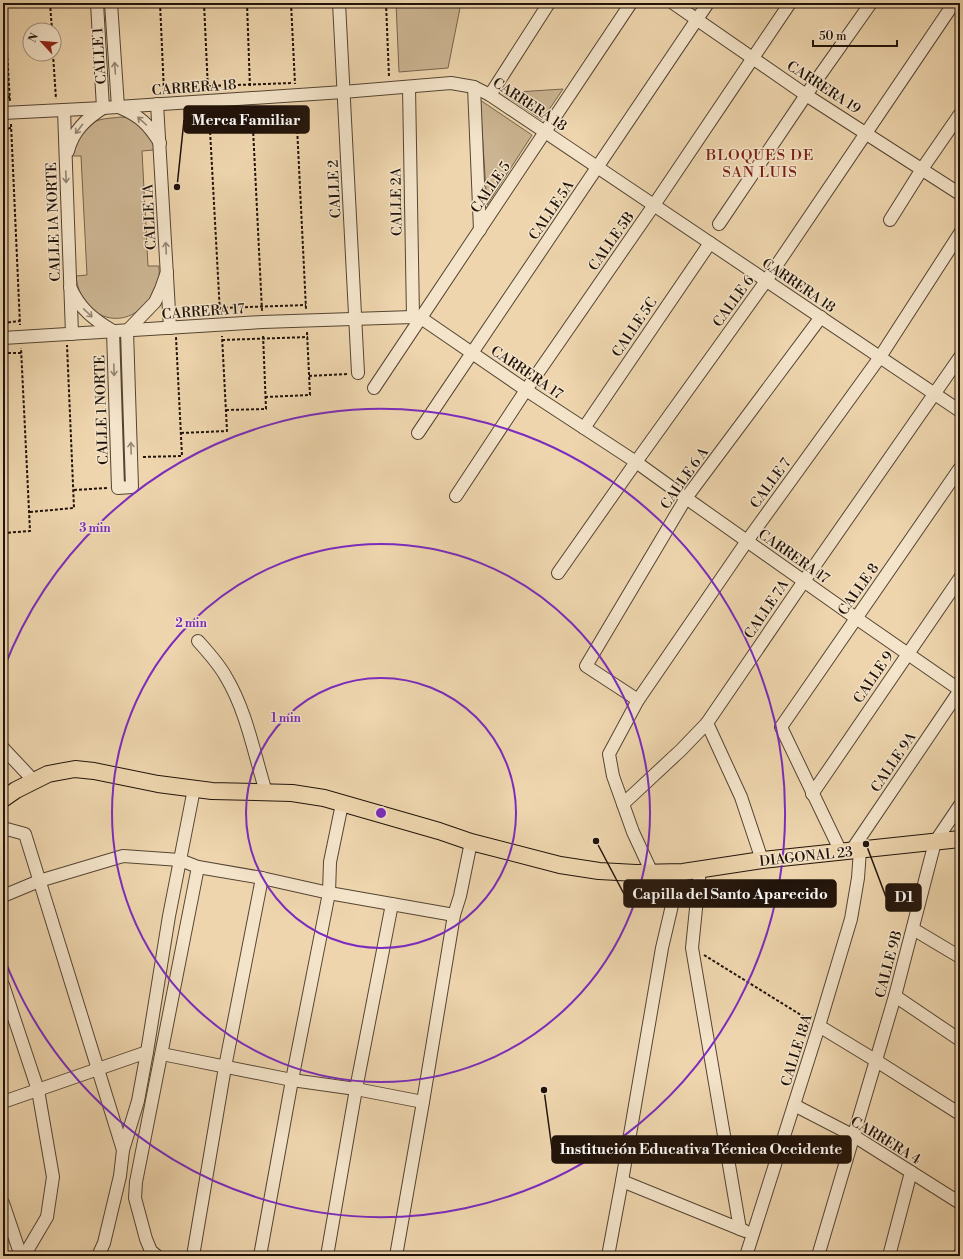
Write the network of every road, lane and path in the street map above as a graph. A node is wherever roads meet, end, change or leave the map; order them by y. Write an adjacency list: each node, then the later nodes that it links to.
1 (4, 3): 32 (path)
2 (50, 3): 19 (path)
3 (97, 3): 38 (street)
4 (111, 3): 37 (street, CALLE 1, one-way to 4)
5 (160, 3): 36 (path)
6 (204, 3): 24 (path)
7 (247, 3): 23 (path)
8 (291, 3): 22 (path)
9 (339, 3): 28 (street, CALLE 2)
10 (386, 3): 27 (path)
11 (549, 3): 30 (street)
12 (631, 3): 47 (street, CALLE 5)
13 (673, 3): 18 (street, CARRERA 19)
14 (708, 3): 18 (street, CALLE 5A)
15 (790, 3): 20 (street, CALLE 5B)
16 (871, 3): 31 (street)
17 (954, 3): 48 (street, CALLE 6)
18 (697, 20): 20 (street, CARRERA 19); 51 (street, CALLE 5A)
19 (51, 22)
20 (752, 58): 31 (street, CARRERA 19); 54 (street, CALLE 5B)
21 (54, 62): 39 (path)
22 (295, 83): 23 (path); 29 (path)
23 (250, 84): 24 (path); 34 (path)
24 (208, 86): 35 (path)
25 (409, 87): 26 (street, CARRERA 18); 27 (street, CARRERA 18); 66 (street, CALLE 2A)
26 (474, 87): 30 (street, CARRERA 18); 57 (street)
27 (389, 89): 28 (street, CARRERA 18)
28 (343, 92): 29 (street, CARRERA 18); 68 (street, CALLE 2)
29 (296, 95): 34 (street, CARRERA 18); 42 (path)
30 (490, 95): 47 (street, CARRERA 18)
31 (806, 95): 48 (street, CARRERA 19); 56 (street)
32 (10, 97): 33 (path); 40 (path)
33 (3, 98)
34 (251, 98): 35 (street, CARRERA 18); 44 (path)
35 (209, 101): 36 (street, CARRERA 18); 43 (path)
36 (161, 104): 37 (street, CARRERA 18); 49 (street, CALLE 1A)
37 (118, 107): 38 (street, CARRERA 18); 49 (street, one-way to 37)
38 (103, 108): 39 (street, CARRERA 18); 50 (street, one-way to 50)
39 (60, 110): 40 (street, CARRERA 18); 50 (street, CALLE 1A NORTE)
40 (7, 113): 45 (path)
41 (960, 114): 52 (street)
42 (296, 116): 44 (path); 63 (path)
43 (210, 118): 44 (path); 65 (path)
44 (252, 118): 64 (path)
45 (12, 128): 46 (path); 70 (path)
46 (3, 129)
47 (545, 132): 51 (street, CARRERA 18); 57 (street, CALLE 5)
48 (866, 133): 52 (street, CARRERA 19); 61 (street, CALLE 6)
49 (160, 143): 60 (street, CALLE 1A, one-way to 49)
50 (66, 159): 62 (street, CALLE 1A NORTE, one-way to 62)
51 (598, 167): 54 (street, CARRERA 18); 84 (street, CALLE 5A)
52 (922, 169): 53 (street, CARRERA 19); 55 (street)
53 (960, 194)
54 (654, 205): 59 (street, CARRERA 18); 91 (street, CALLE 5B)
55 (890, 220)
56 (719, 224)
57 (480, 230): 66 (street, CALLE 5)
58 (960, 233): 86 (street, CALLE 7)
59 (710, 243): 61 (street, CARRERA 18); 96 (street, CALLE 5C)
60 (167, 272): 74 (street, CALLE 1A); 75 (street)
61 (766, 281): 67 (street, CARRERA 18); 100 (street, CALLE 6)
62 (70, 287): 76 (street, one-way to 76); 77 (street, CALLE 1A NORTE)
63 (306, 305): 64 (path); 69 (path)
64 (262, 307): 65 (path); 72 (path)
65 (220, 308): 73 (path)
66 (417, 317): 68 (street, CARRERA 17); 84 (street, CARRERA 17); 90 (street, CALLE 5)
67 (820, 317): 86 (street, CARRERA 18); 105 (street, CALLE 6 A)
68 (356, 318): 69 (street, CARRERA 17); 88 (street, CALLE 2)
69 (307, 320): 72 (street, CARRERA 17); 79 (path)
70 (20, 321): 71 (path); 78 (path)
71 (3, 322)
72 (262, 322): 73 (street, CARRERA 17); 81 (path)
73 (221, 325): 74 (street, CARRERA 17); 82 (path)
74 (173, 328): 75 (street, CARRERA 17); 97 (path)
75 (127, 331): 76 (street, CARRERA 17); 99 (street, one-way to 75)
76 (113, 332): 77 (street, CARRERA 17); 102 (street, CALLE 1 NORTE, one-way to 102)
77 (69, 334): 78 (street, CARRERA 17); 103 (path)
78 (20, 337): 80 (street, CARRERA 17); 83 (path)
79 (308, 337): 81 (path); 89 (path)
80 (3, 338)
81 (263, 339): 82 (path); 93 (path)
82 (222, 340): 94 (path)
83 (21, 352): 85 (path); 106 (path)
84 (473, 353): 91 (street, CARRERA 17); 98 (street, CALLE 5A)
85 (3, 354)
86 (880, 357): 92 (street, CARRERA 18); 108 (street, CALLE 7)
87 (960, 357): 92 (street, CALLE 7A)
88 (358, 374): 89 (path)
89 (309, 376): 93 (path)
90 (374, 388)
91 (526, 390): 96 (street, CARRERA 17); 104 (street, CALLE 5B)
92 (935, 394): 95 (street, CARRERA 18); 111 (street, CALLE 7A)
93 (265, 396): 94 (path)
94 (226, 410): 97 (path)
95 (960, 411)
96 (584, 428): 100 (street, CARRERA 17)
97 (181, 433): 99 (path)
98 (418, 433)
99 (131, 457): 102 (street)
100 (636, 462): 105 (street, CARRERA 17); 109 (street, CALLE 6)
101 (960, 468): 112 (street, CALLE 8)
102 (118, 488): 103 (path)
103 (74, 490): 106 (path)
104 (456, 496)
105 (686, 498): 108 (street, CARRERA 17); 116 (street, CALLE 6 A)
106 (29, 512): 107 (path)
107 (3, 533)
108 (747, 541): 111 (street, CARRERA 17); 116 (street, CALLE 7)
109 (558, 573)
110 (960, 578): 114 (street, CALLE 9)
111 (804, 581): 112 (street, CARRERA 17); 117 (street, CALLE 7A)
112 (856, 618): 114 (street, CARRERA 17); 122 (street, CALLE 8)
113 (198, 641): 121 (street)
114 (908, 654): 115 (street, CARRERA 17); 122 (street, CALLE 9)
115 (960, 690): 131 (street, CALLE 9A)
116 (638, 700): 125 (street, CALLE 7)
117 (707, 722): 125 (street, CALLE 7A); 133 (street)
118 (3, 748): 119 (street)
119 (34, 781): 120 (main road, DIAGONAL 23); 123 (main road, DIAGONAL 23)
120 (194, 789): 121 (main road, DIAGONAL 23); 132 (street)
121 (266, 792): 124 (main road, DIAGONAL 23)
122 (812, 794): 131 (street)
123 (3, 799)
124 (342, 804): 129 (main road, DIAGONAL 23); 140 (street)
125 (622, 804): 137 (street)
126 (960, 805): 130 (street, CALLE 9B)
127 (3, 828): 139 (street)
128 (960, 839): 130 (main road, DIAGONAL 23)
129 (471, 842): 137 (main road, DIAGONAL 23); 143 (street)
130 (935, 842): 131 (main road, DIAGONAL 23); 144 (street, CALLE 9B)
131 (851, 851): 133 (main road, DIAGONAL 23); 149 (street, CALLE 18A)
132 (180, 860): 134 (street); 139 (street); 151 (street)
133 (762, 860): 135 (main road, DIAGONAL 23)
134 (198, 867): 138 (street); 152 (street)
135 (700, 869): 136 (main road, DIAGONAL 23); 145 (street)
136 (682, 872): 137 (main road, DIAGONAL 23); 166 (street)
137 (652, 873)
138 (262, 878): 140 (street); 154 (street)
139 (39, 881): 141 (street); 155 (street)
140 (329, 893): 142 (street); 156 (street)
141 (3, 896)
142 (392, 904): 143 (street); 157 (street)
143 (454, 915): 160 (street)
144 (913, 929): 146 (street); 148 (street, CALLE 9B)
145 (692, 948): 149 (path); 169 (street)
146 (960, 957)
147 (3, 985): 158 (street)
148 (895, 996): 150 (street); 153 (street, CALLE 9B)
149 (819, 1026): 153 (street); 161 (street, CALLE 18A)
150 (960, 1040)
151 (147, 1052): 155 (street); 164 (street)
152 (162, 1054): 154 (street); 173 (street)
153 (875, 1060): 162 (street); 163 (street, CALLE 9B)
154 (225, 1067): 156 (street); 174 (street)
155 (98, 1070): 158 (street); 164 (street)
156 (292, 1080): 157 (street); 175 (street)
157 (356, 1089): 160 (street); 176 (street)
158 (38, 1090): 159 (street); 171 (street)
159 (3, 1102)
160 (423, 1102): 177 (street)
161 (794, 1105): 163 (street, CARRERA 4); 170 (street, CALLE 18A)
162 (960, 1114)
163 (854, 1136): 165 (street, CARRERA 4); 180 (street, CALLE 9B)
164 (123, 1150): 172 (street)
165 (911, 1172): 168 (street, CARRERA 4); 181 (street)
166 (622, 1181): 169 (street); 178 (street)
167 (3, 1203): 171 (street)
168 (960, 1203)
169 (740, 1229): 170 (street)
170 (753, 1234): 179 (street, CALLE 18A)
171 (22, 1256)
172 (98, 1256)
173 (157, 1256)
174 (193, 1256)
175 (260, 1256)
176 (327, 1256)
177 (396, 1256)
178 (608, 1256)
179 (746, 1256)
180 (818, 1256)
181 (888, 1256)

